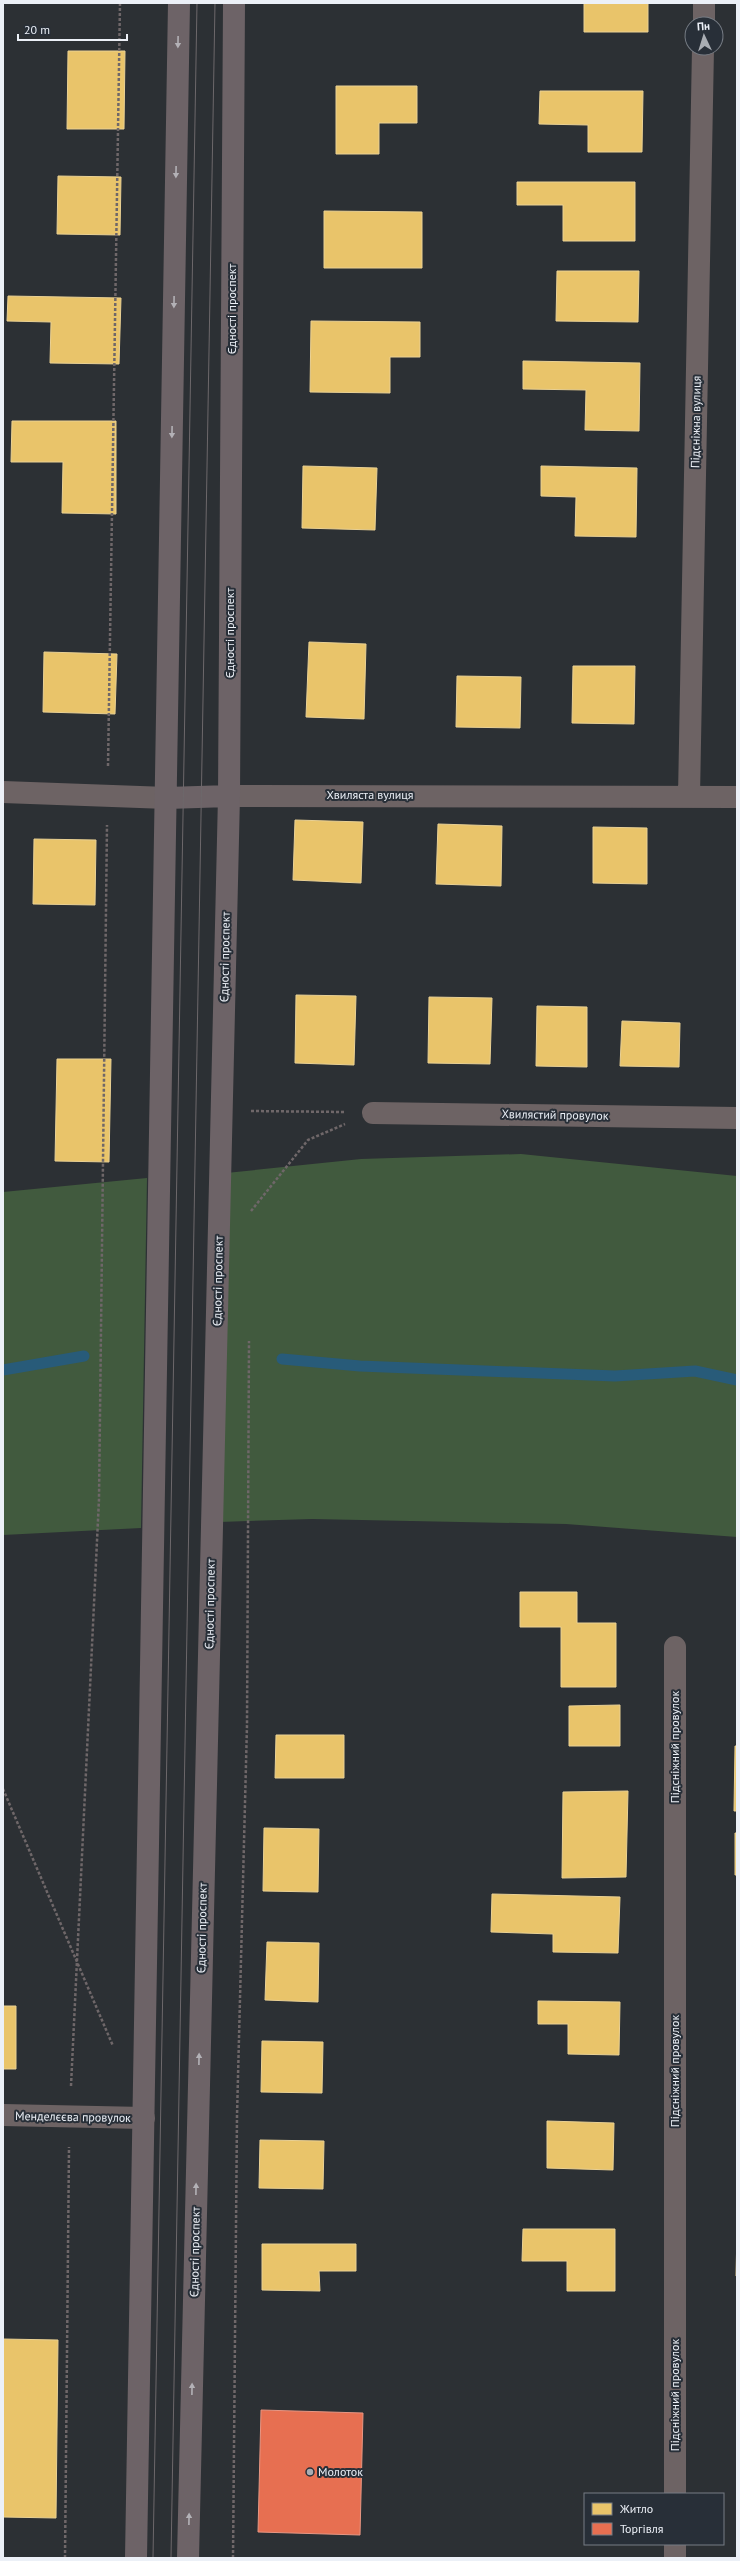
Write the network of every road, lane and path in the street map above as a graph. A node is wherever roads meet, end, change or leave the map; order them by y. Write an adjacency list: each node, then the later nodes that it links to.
1 (120, 3): 8 (path)
2 (179, 3): 12 (main road, one-way to 12)
3 (234, 3): 9 (main road, Єдності проспект)
4 (704, 3): 5 (street)
5 (704, 16)
6 (703, 56): 10 (street, Підсніжна вулиця)
7 (3, 792): 8 (street, Хвиляста вулиця)
8 (107, 796): 12 (street, Хвиляста вулиця); 22 (path)
9 (229, 796): 10 (street, Хвиляста вулиця); 12 (main road, Хвиляста вулиця); 28 (main road, Єдності проспект, one-way to 9)
10 (689, 796): 11 (street, Хвиляста вулиця)
11 (737, 797)
12 (167, 798): 23 (main road)
13 (250, 1111): 14 (path)
14 (373, 1113): 15 (street, Хвилястий провулок); 16 (path)
15 (737, 1118)
16 (250, 1213)
17 (249, 1339): 29 (path)
18 (675, 1647): 24 (street, Підсніжний провулок)
19 (3, 1789): 20 (path)
20 (116, 2053)
21 (3, 2116): 22 (street, Менделєєва провулок)
22 (69, 2117): 23 (street, Менделєєва провулок); 26 (path)
23 (144, 2118): 27 (main road)
24 (675, 2493)
25 (675, 2545): 30 (street)
26 (65, 2558)
27 (136, 2558)
28 (188, 2558)
29 (233, 2558)
30 (675, 2558)

